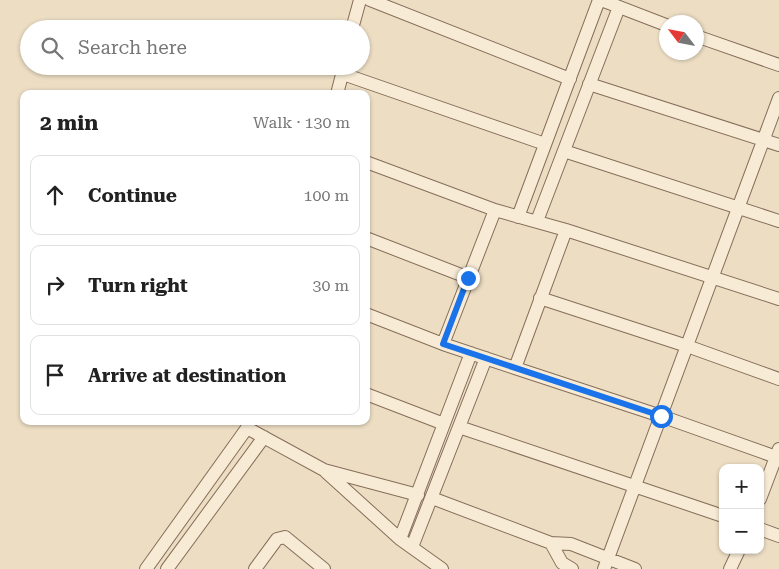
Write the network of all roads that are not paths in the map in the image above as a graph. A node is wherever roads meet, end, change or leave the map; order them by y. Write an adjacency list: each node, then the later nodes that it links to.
1 (360, 0): 5 (street)
2 (370, 0): 11 (street)
3 (600, 0): 4 (street); 11 (street)
4 (619, 7): 6 (street); 12 (street)
5 (354, 20)
6 (659, 22)
7 (704, 39): 8 (street)
8 (779, 65)
9 (342, 75): 13 (street)
10 (357, 75): 16 (street)
11 (570, 79): 16 (street)
12 (589, 84): 15 (street); 18 (street)
13 (338, 90)
14 (779, 98): 15 (street)
15 (764, 140): 17 (street); 20 (street)
16 (545, 144): 22 (street)
17 (779, 145)
18 (564, 151): 20 (street); 23 (street)
19 (370, 163): 21 (street)
20 (738, 208): 24 (street); 28 (street)
21 (495, 210): 22 (street); 27 (street)
22 (518, 217): 23 (street)
23 (537, 221): 25 (street)
24 (779, 221)
25 (566, 230): 28 (street); 29 (street)
26 (370, 240): 27 (street)
27 (468, 278): 32 (street)
28 (712, 278): 30 (street); 33 (street)
29 (540, 298): 33 (street); 36 (street)
30 (779, 299)
31 (370, 316): 32 (street)
32 (443, 344): 34 (street)
33 (687, 346): 37 (street); 39 (street)
34 (471, 353): 35 (street); 40 (street)
35 (486, 358): 36 (street); 42 (street)
36 (515, 368): 39 (street)
37 (779, 379)
38 (370, 396): 40 (street)
39 (661, 416): 44 (street); 46 (street)
40 (444, 424): 48 (street)
41 (248, 425): 43 (street); 56 (street)
42 (459, 427): 46 (street); 49 (street)
43 (264, 437): 45 (street); 58 (street)
44 (778, 455): 47 (street)
45 (324, 470): 48 (street); 53 (street)
46 (635, 486): 50 (street); 59 (street)
47 (764, 488)
48 (418, 495): 53 (street)
49 (432, 498): 54 (street); 55 (street)
50 (719, 515)
51 (764, 530): 52 (street)
52 (779, 536)
53 (400, 538): 55 (street)
54 (551, 543): 59 (street); 64 (street)
55 (412, 547): 63 (street)
56 (161, 550): 58 (street); 60 (street)
57 (737, 554): 66 (street)
58 (171, 564)
59 (606, 564): 65 (street)
60 (146, 569)
61 (255, 569): 62 (street)
62 (324, 569)
63 (442, 569)
64 (572, 569)
65 (635, 569)
66 (730, 569)

